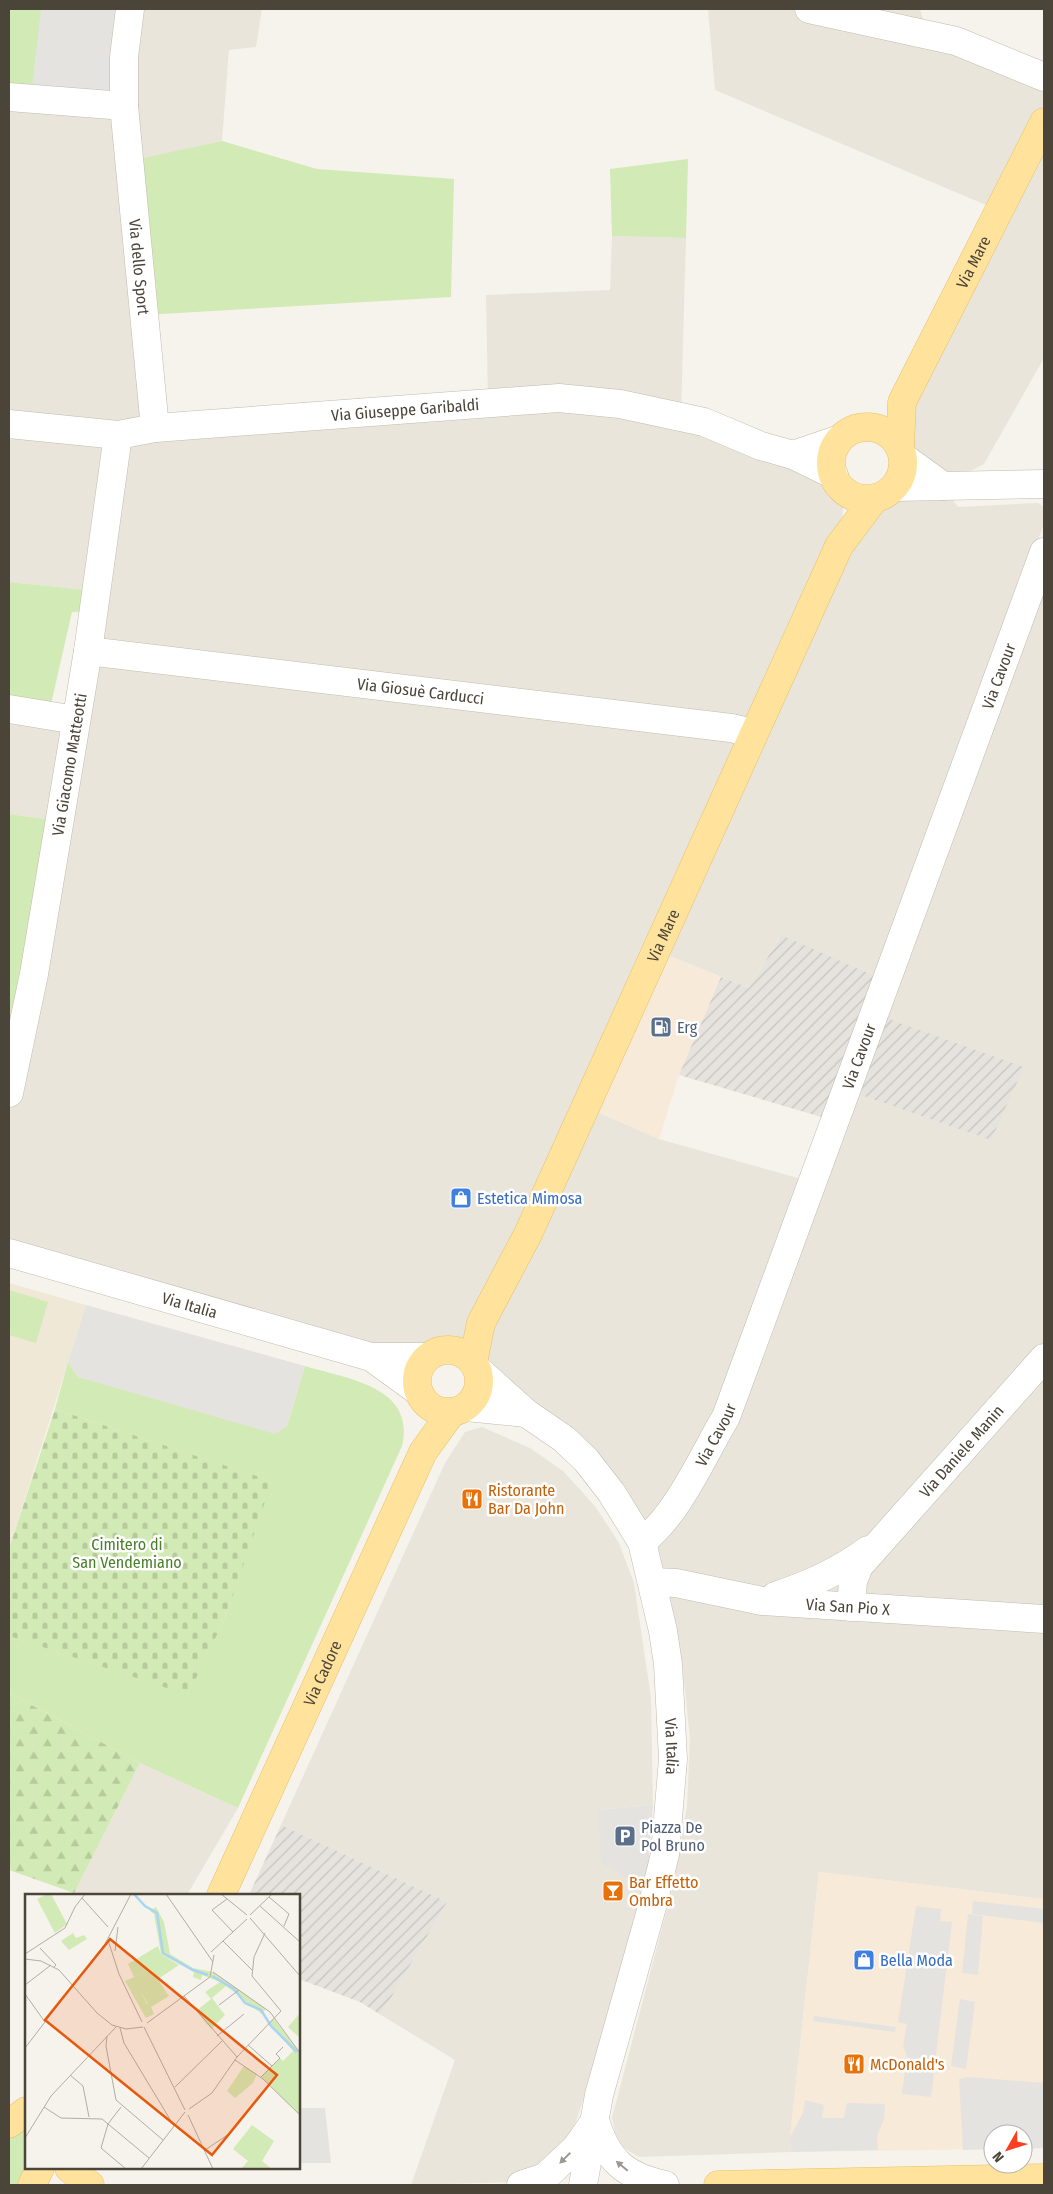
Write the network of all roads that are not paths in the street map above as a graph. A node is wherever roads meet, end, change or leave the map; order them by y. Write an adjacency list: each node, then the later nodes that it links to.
1 (130, 9): 5 (street, Via dello Sport)
2 (809, 9): 3 (street)
3 (1044, 77)
4 (9, 97): 5 (street)
5 (124, 106): 10 (street, Via dello Sport)
6 (1044, 122): 7 (main road, Via Mare)
7 (902, 402): 9 (main road, Via Mare); 13 (main road, Via Mare)
8 (9, 424): 11 (street, Via Giuseppe Garibaldi)
9 (869, 426): 12 (main road, Via Mare); 13 (main road)
10 (155, 428): 11 (street, Via Giuseppe Garibaldi); 14 (street, Via Giuseppe Garibaldi)
11 (118, 435): 21 (street, Via Giacomo Matteotti)
12 (840, 439): 14 (street); 15 (main road, Via Mare)
13 (901, 451): 17 (street); 18 (main road, Via Mare)
14 (793, 455): 15 (street, Via Giuseppe Garibaldi)
15 (839, 483): 18 (main road); 19 (main road, Via Mare)
16 (1044, 484): 17 (street)
17 (943, 486): 18 (street)
18 (884, 493): 19 (main road, Via Mare)
19 (839, 546): 24 (main road, Via Mare)
20 (1044, 552): 36 (street, Via Cavour)
21 (88, 651): 23 (street, Via Giacomo Matteotti); 24 (street, Via Giosuè Carducci)
22 (9, 709): 23 (street)
23 (76, 720): 25 (street, Via Giacomo Matteotti)
24 (753, 733): 27 (main road, Via Mare)
25 (9, 1093)
26 (9, 1253): 29 (street, Via Italia)
27 (481, 1323): 28 (main road, Via Mare); 31 (main road, Via Mare)
28 (438, 1353): 29 (street, Via Italia); 31 (main road); 32 (main road, Via Cadore)
29 (371, 1357): 32 (street, Via Italia)
30 (1044, 1358): 37 (street, Via Daniele Manin)
31 (475, 1365): 33 (main road, Via Cadore); 34 (street, Via Italia)
32 (422, 1397): 33 (main road); 35 (main road, Via Cadore)
33 (459, 1409): 34 (street, Via Italia); 35 (main road, Via Cadore)
34 (526, 1413): 36 (street, Via Italia)
35 (423, 1452): 43 (main road, Via Cadore)
36 (642, 1542): 39 (street, Via Italia)
37 (878, 1543): 38 (street, Via Daniele Manin); 41 (street, Via Daniele Manin)
38 (843, 1569): 40 (street, Via Daniele Manin); 41 (street)
39 (652, 1582): 40 (street, Via San Pio X); 45 (street, Via Italia)
40 (762, 1601): 41 (street, Via San Pio X)
41 (838, 1606): 42 (street, Via San Pio X)
42 (1044, 1619)
43 (221, 1894)
44 (25, 2112): 46 (main road)
45 (595, 2120): 52 (street, Via Italia, one-way to 52); 53 (street, Via Italia); 54 (street, Via Italia, one-way to 45)
46 (9, 2124)
47 (40, 2169): 50 (main road)
48 (70, 2169): 51 (main road)
49 (1044, 2178): 55 (main road)
50 (32, 2185)
51 (90, 2185)
52 (521, 2185)
53 (583, 2185)
54 (665, 2185)
55 (718, 2185)

